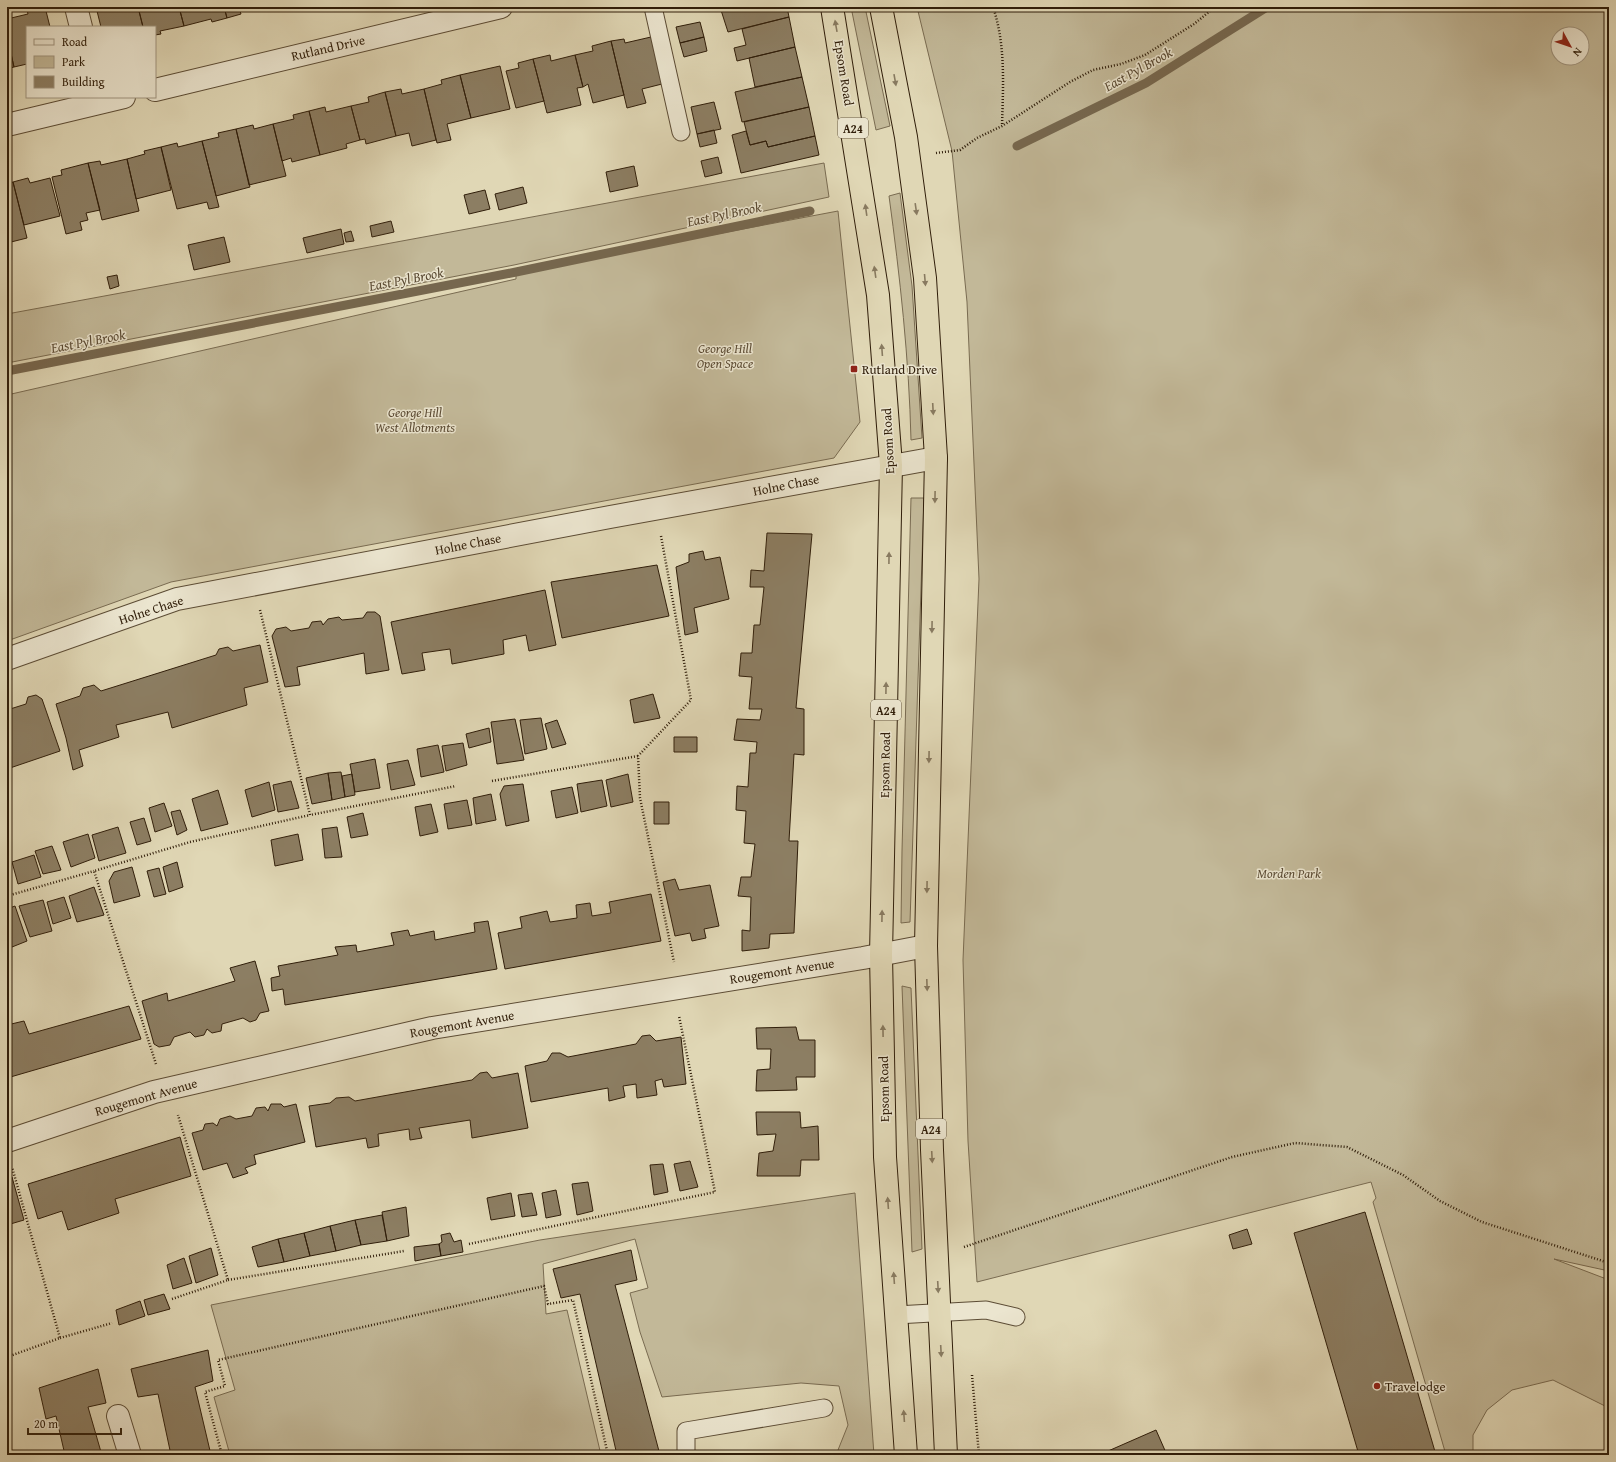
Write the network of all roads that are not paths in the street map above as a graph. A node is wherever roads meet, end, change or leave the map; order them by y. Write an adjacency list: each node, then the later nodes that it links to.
1 (76, 7): 7 (street)
2 (501, 7): 6 (street, Rutland Drive)
3 (653, 7): 12 (lane)
4 (832, 7): 14 (highway, Epsom Road / A24, one-way to 4)
5 (881, 7): 13 (highway, A24, one-way to 13)
6 (458, 12): 8 (street, Rutland Drive)
7 (81, 26)
8 (156, 90)
9 (115, 98): 10 (street)
10 (98, 100): 11 (street)
11 (7, 125)
12 (681, 132)
13 (936, 458): 14 (street, Holne Chase); 16 (highway, A24, one-way to 16)
14 (891, 465): 15 (street, Holne Chase); 17 (highway, Epsom Road / A24, one-way to 14)
15 (7, 659)
16 (926, 946): 17 (street, Rougemont Avenue); 19 (highway, A24, one-way to 19)
17 (882, 955): 18 (street, Rougemont Avenue); 20 (highway, Epsom Road / A24, one-way to 17)
18 (7, 1141)
19 (939, 1312): 20 (lane); 21 (lane); 27 (highway, A24, one-way to 27)
20 (896, 1315): 26 (highway, Epsom Road / A24, one-way to 20)
21 (1016, 1317)
22 (824, 1408): 25 (lane)
23 (118, 1416): 24 (street)
24 (130, 1455)
25 (686, 1455)
26 (906, 1455)
27 (946, 1455)

